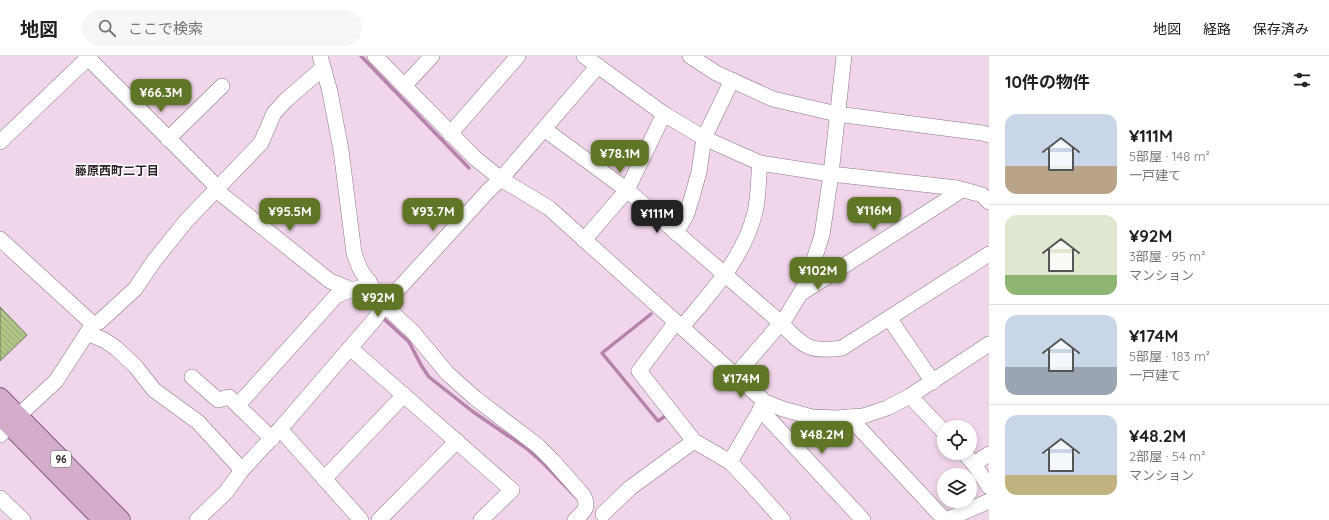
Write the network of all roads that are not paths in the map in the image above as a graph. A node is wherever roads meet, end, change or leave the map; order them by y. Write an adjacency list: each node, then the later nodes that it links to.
1 (375, 56): 12 (street)
2 (432, 56): 12 (street)
3 (518, 56): 16 (street)
4 (584, 56): 9 (street)
5 (690, 56): 10 (street)
6 (844, 56): 14 (street)
7 (88, 57): 19 (street); 20 (street)
8 (322, 62): 24 (street); 33 (street)
9 (598, 66): 13 (street); 15 (street)
10 (732, 80): 14 (street); 18 (street)
11 (222, 86): 19 (street)
12 (404, 86): 16 (street)
13 (664, 114): 18 (street); 25 (street)
14 (837, 114): 17 (street); 22 (street)
15 (544, 129): 23 (street); 25 (street)
16 (450, 134): 23 (street)
17 (989, 135)
18 (704, 138): 21 (street); 28 (street)
19 (168, 139): 24 (street)
20 (0, 142)
21 (760, 163): 22 (street); 32 (street)
22 (831, 174): 26 (street); 35 (street)
23 (501, 179): 30 (street); 36 (street)
24 (217, 189): 34 (street); 40 (street)
25 (627, 190): 28 (street); 30 (street)
26 (962, 190): 27 (street); 35 (street)
27 (989, 202)
28 (676, 233): 32 (street)
29 (0, 239): 40 (street)
30 (584, 240): 39 (street)
31 (989, 254): 37 (street)
32 (725, 275): 38 (street); 39 (street)
33 (369, 282): 34 (street); 36 (street)
34 (350, 290): 49 (street)
35 (800, 294): 38 (street)
36 (380, 312): 42 (street); 66 (street)
37 (889, 318): 38 (street); 45 (street)
38 (780, 324): 44 (street)
39 (679, 325): 44 (street); 56 (street)
40 (90, 328): 52 (street); 61 (street)
41 (989, 344): 45 (street)
42 (350, 348): 46 (street); 54 (street)
43 (192, 376): 49 (street)
44 (736, 376): 50 (street)
45 (933, 382): 47 (street)
46 (404, 395): 55 (street); 62 (street)
47 (910, 396): 51 (street); 53 (street)
48 (0, 397): 52 (main road, 96)
49 (238, 405): 54 (street)
50 (762, 405): 51 (street); 59 (street); 75 (street)
51 (849, 417): 76 (street)
52 (7, 423): 69 (main road, 96); 70 (main road, 96)
53 (937, 425)
54 (276, 434): 61 (street); 62 (street)
55 (457, 441): 73 (street); 74 (street)
56 (694, 441): 59 (street); 66 (street)
57 (989, 454): 60 (street)
58 (970, 460): 60 (street)
59 (730, 462): 67 (street)
60 (974, 464): 63 (street)
61 (242, 470): 71 (street)
62 (324, 479): 72 (street)
63 (989, 487)
64 (0, 498): 68 (street)
65 (989, 500): 76 (street)
66 (593, 512)
67 (776, 518)
68 (23, 520)
69 (102, 520)
70 (121, 520)
71 (197, 520)
72 (361, 520)
73 (379, 520)
74 (481, 520)
75 (863, 520)
76 (945, 520)

